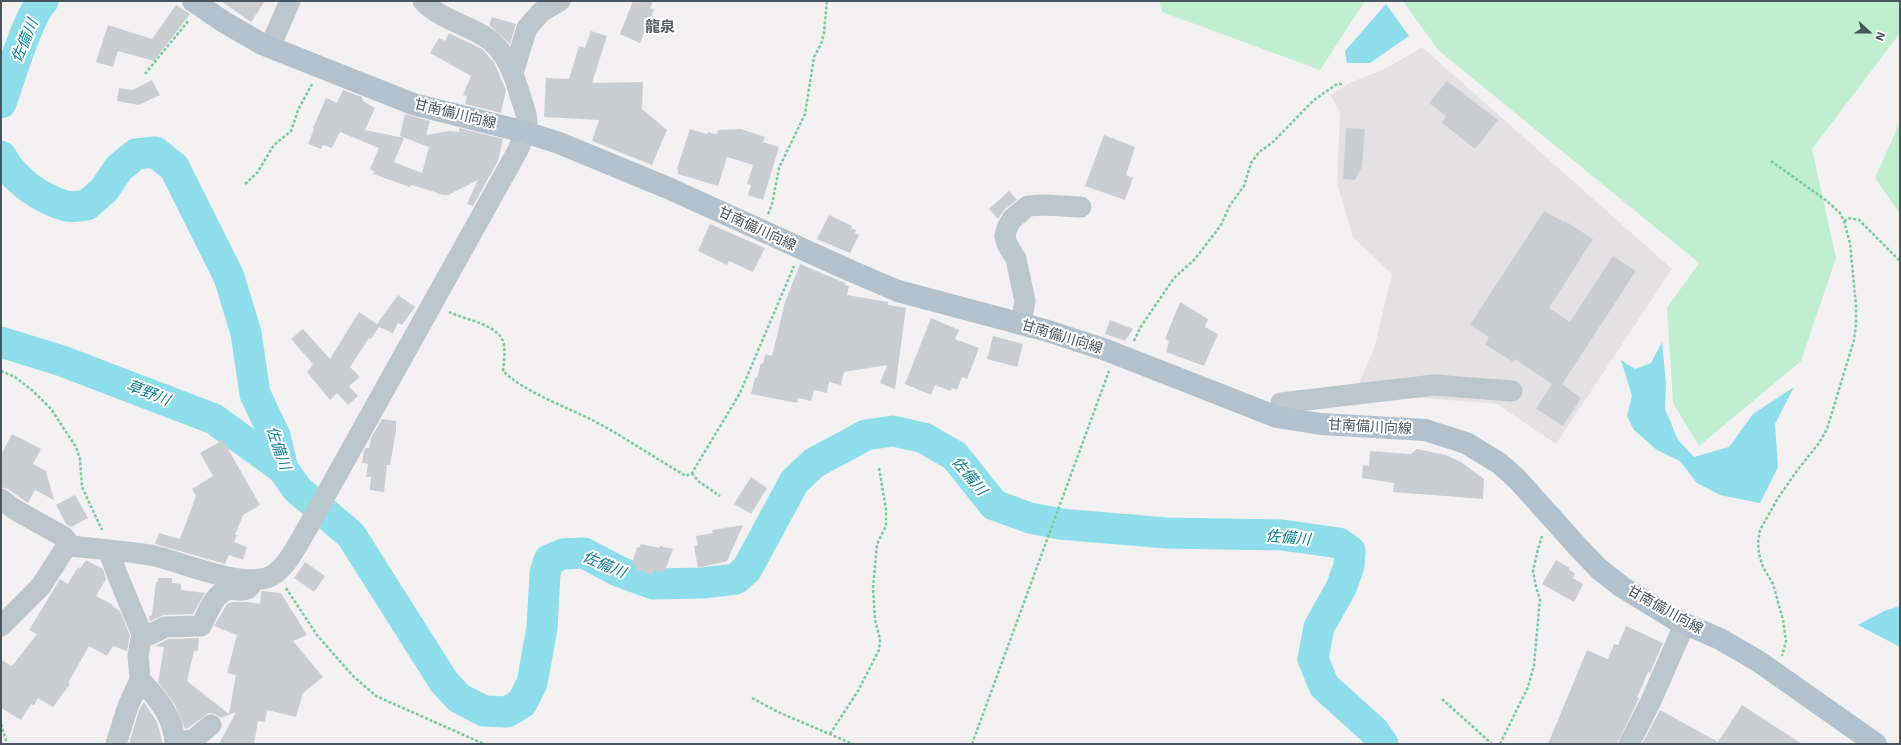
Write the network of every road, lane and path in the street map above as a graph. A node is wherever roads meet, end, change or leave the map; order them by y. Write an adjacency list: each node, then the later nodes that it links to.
1 (290, 1): 6 (street)
2 (423, 1): 8 (street)
3 (560, 1): 8 (street)
4 (828, 1): 16 (path)
5 (197, 4): 6 (main road, 甘南備川向線); 9 (path)
6 (270, 47): 7 (main road, 甘南備川向線)
7 (320, 67): 11 (main road, 甘南備川向線); 13 (path)
8 (513, 73): 11 (street)
9 (145, 74)
10 (1344, 84): 21 (path)
11 (525, 132): 16 (main road, 甘南備川向線); 19 (street)
12 (1771, 160): 15 (path)
13 (245, 184)
14 (1081, 207): 20 (street)
15 (1844, 221): 18 (path); 37 (path)
16 (761, 230): 17 (main road, 甘南備川向線)
17 (801, 249): 20 (main road, 甘南備川向線); 26 (path)
18 (1900, 261)
19 (433, 303): 26 (path); 32 (street)
20 (1021, 323): 21 (main road, 甘南備川向線)
21 (1121, 356): 24 (main road, 甘南備川向線); 49 (path)
22 (1, 371): 31 (path)
23 (1512, 391): 24 (street)
24 (1277, 417): 29 (main road, 甘南備川向線)
25 (879, 468): 43 (path)
26 (692, 473): 27 (path)
27 (720, 496)
28 (1, 499): 30 (street)
29 (1556, 523): 34 (main road, 甘南備川向線); 51 (path)
30 (71, 546): 31 (street); 35 (street)
31 (109, 550): 33 (street); 36 (street)
32 (276, 572): 33 (street); 47 (path)
33 (255, 579): 36 (street)
34 (1684, 623): 37 (main road, 甘南備川向線); 52 (street)
35 (1, 626)
36 (142, 634): 38 (street)
37 (1772, 671): 53 (main road, 甘南備川向線)
38 (140, 680): 44 (street); 46 (street)
39 (752, 698): 43 (path)
40 (1442, 699): 50 (path)
41 (1, 724): 45 (path)
42 (211, 725): 44 (street)
43 (830, 734): 48 (path)
44 (175, 743)
45 (7, 744)
46 (116, 744)
47 (484, 744)
48 (853, 744)
49 (972, 744)
50 (1492, 744)
51 (1500, 744)
52 (1629, 744)
53 (1876, 744)

